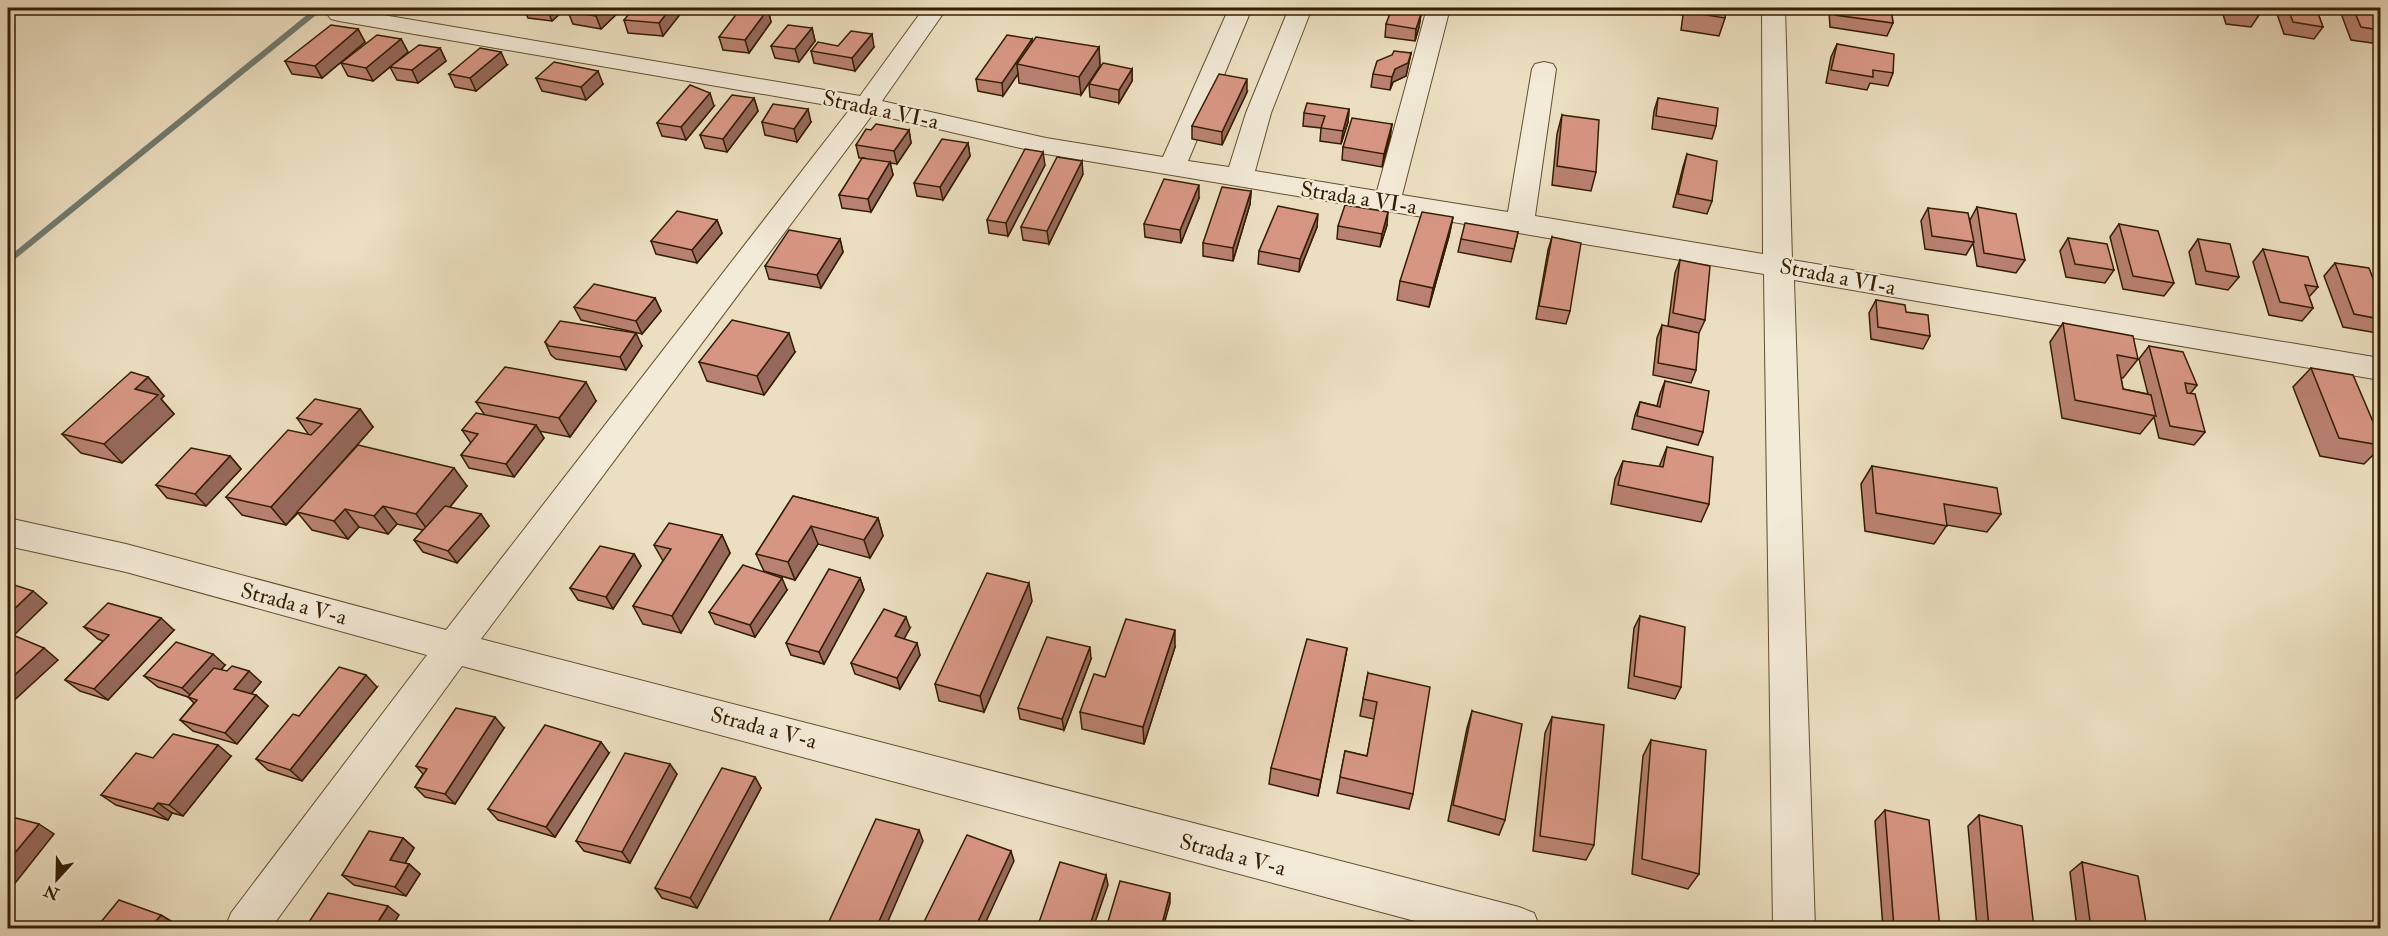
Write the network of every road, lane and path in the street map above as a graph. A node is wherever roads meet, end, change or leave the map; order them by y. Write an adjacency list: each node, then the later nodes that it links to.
1 (936, 8): 8 (street)
2 (1241, 8): 9 (street)
3 (1301, 8): 10 (street)
4 (1439, 8): 11 (street)
5 (1774, 8): 13 (street)
6 (339, 14): 8 (street, Strada a VI-a)
7 (1544, 69): 12 (street)
8 (867, 104): 9 (street, Strada a VI-a); 16 (street)
9 (1172, 167): 10 (street, Strada a VI-a)
10 (1240, 178): 11 (street, Strada a VI-a)
11 (1386, 201): 12 (street, Strada a VI-a)
12 (1520, 223): 13 (street, Strada a VI-a)
13 (1778, 265): 14 (street, Strada a VI-a); 19 (street)
14 (2380, 369)
15 (8, 532): 16 (street, Strada a V-a)
16 (454, 648): 17 (street); 18 (street, Strada a V-a)
17 (246, 928)
18 (1519, 928)
19 (1794, 928)

